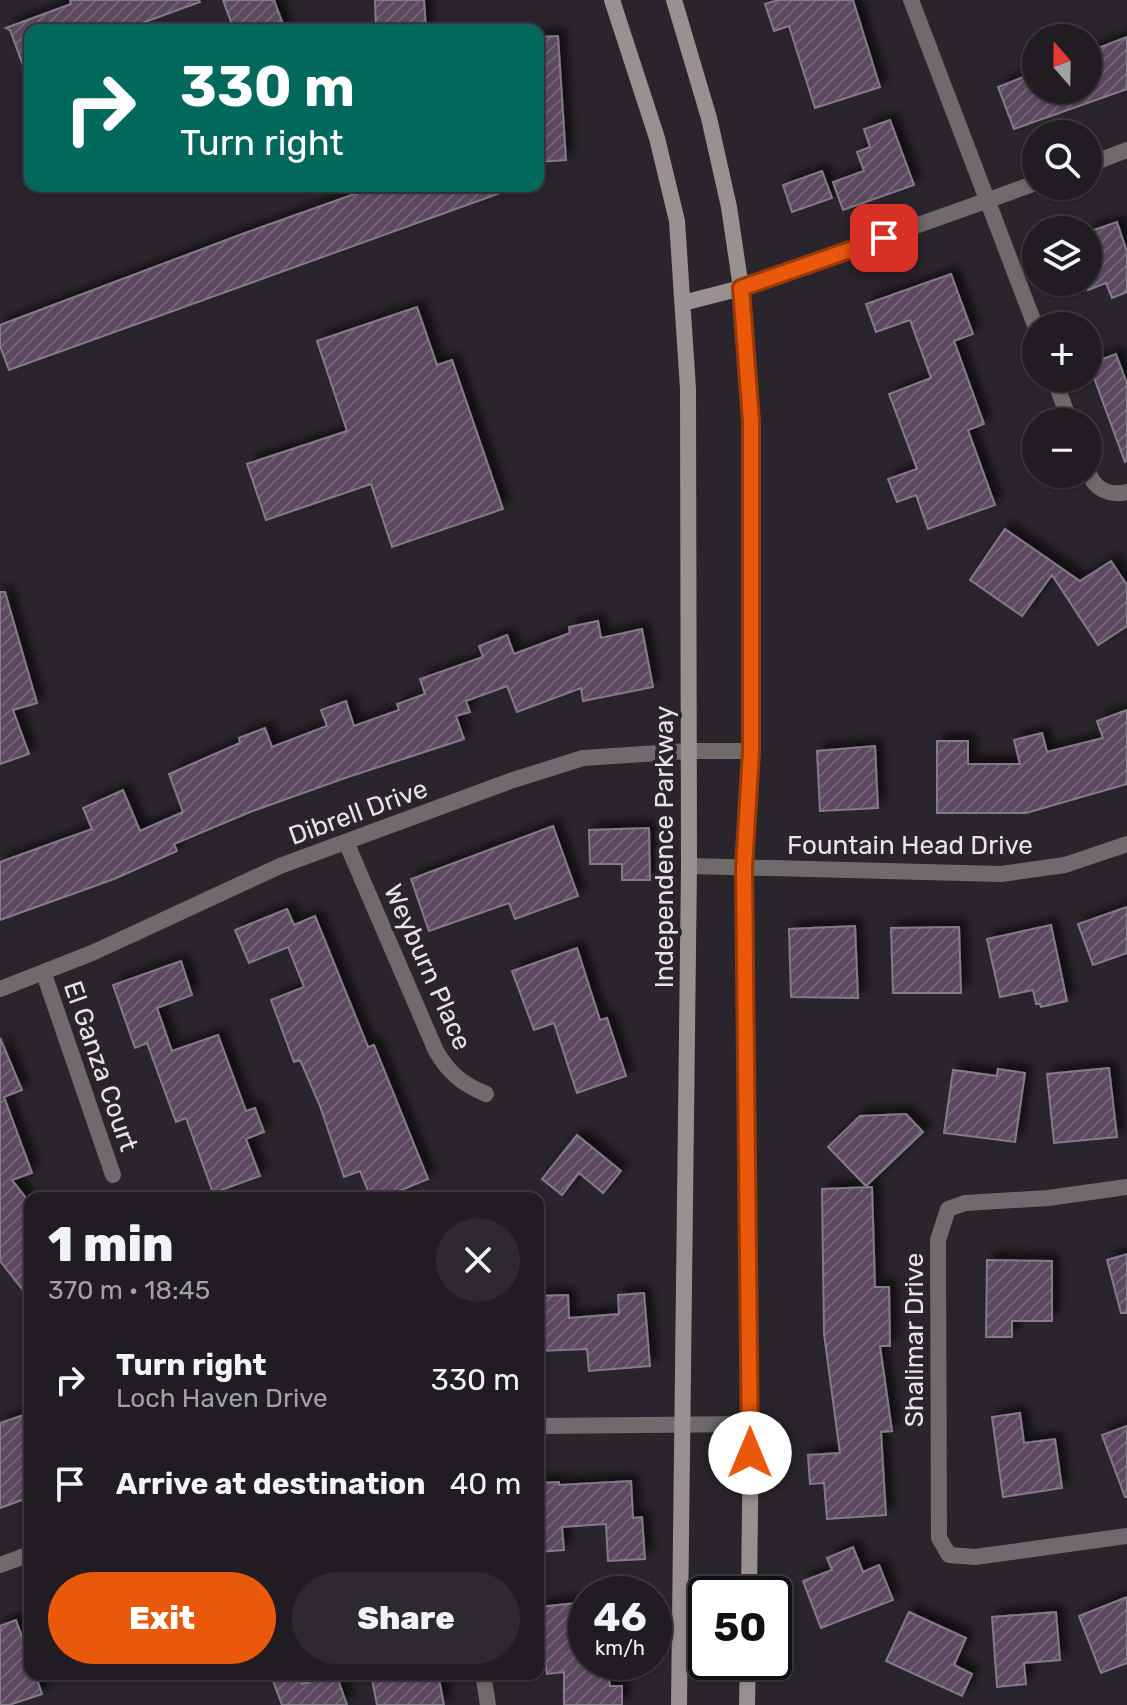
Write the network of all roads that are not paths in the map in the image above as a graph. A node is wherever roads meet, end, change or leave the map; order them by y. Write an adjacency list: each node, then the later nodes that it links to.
1 (612, 0): 9 (main road, Independence Parkway)
2 (674, 0): 8 (main road)
3 (911, 0): 7 (street)
4 (1127, 150): 5 (street)
5 (1102, 160)
6 (1022, 188): 7 (street)
7 (989, 200): 8 (street); 10 (street)
8 (741, 288): 9 (main road); 14 (main road)
9 (683, 303): 13 (main road, Independence Parkway)
10 (1030, 312)
11 (1100, 488): 12 (street)
12 (1127, 492)
13 (689, 751): 14 (street, Dibrell Drive); 15 (street, Dibrell Drive); 17 (main road, Independence Parkway)
14 (751, 751): 18 (main road)
15 (346, 842): 19 (street, Dibrell Drive); 21 (street, Weyburn Place)
16 (1127, 844): 18 (street, Fountain Head Drive)
17 (689, 866): 18 (street, Fountain Head Drive); 24 (main road, Independence Parkway)
18 (744, 868): 25 (main road)
19 (44, 974): 20 (street, Dibrell Drive); 22 (street, El Ganza Court)
20 (0, 989)
21 (486, 1094)
22 (113, 1175)
23 (1127, 1187): 27 (street, Shalimar Drive)
24 (682, 1423): 25 (street); 26 (street); 34 (main road, Independence Parkway)
25 (751, 1424): 30 (main road)
26 (544, 1426)
27 (1127, 1536)
28 (24, 1556): 29 (street)
29 (0, 1565)
30 (749, 1576)
31 (484, 1680): 33 (street)
32 (748, 1680): 35 (main road)
33 (488, 1705)
34 (679, 1705)
35 (747, 1705)

